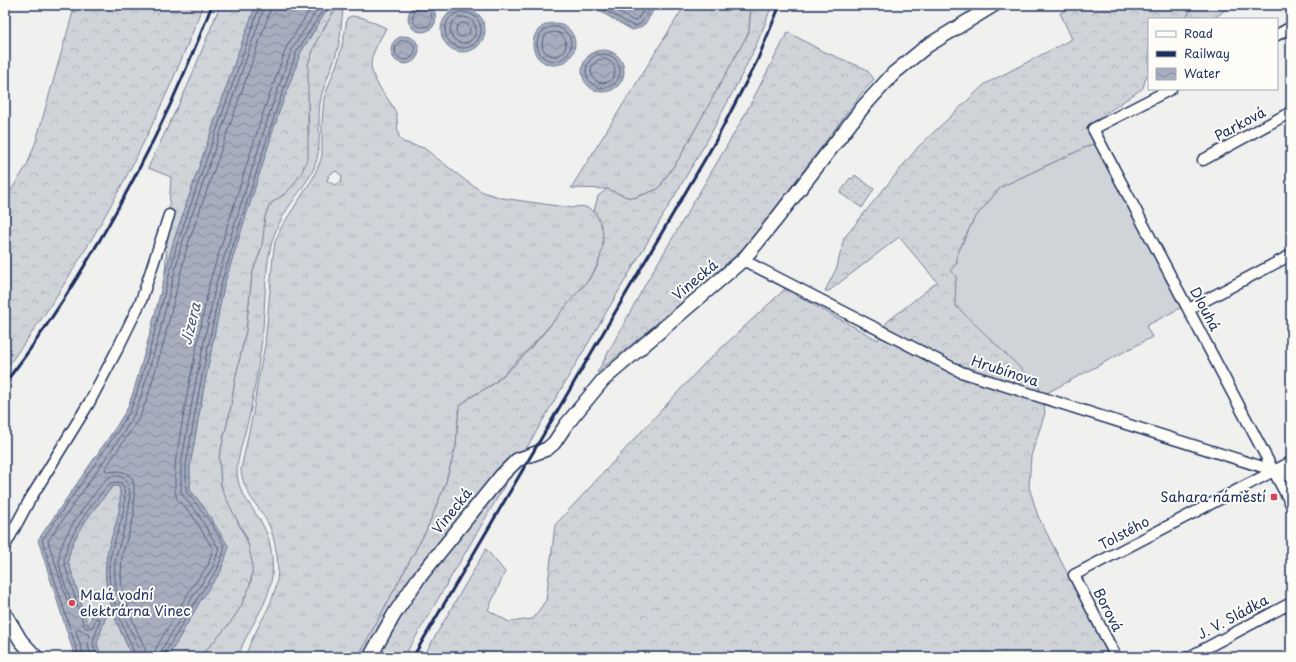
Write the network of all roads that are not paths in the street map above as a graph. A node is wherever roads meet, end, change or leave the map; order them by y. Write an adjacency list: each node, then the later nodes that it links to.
1 (994, 5): 9 (street, Vinecká)
2 (1291, 28): 3 (street)
3 (1278, 34)
4 (1169, 90): 10 (street, Dlouhá)
5 (1291, 112): 6 (street, Parková)
6 (1203, 160)
7 (169, 215): 15 (street)
8 (1291, 255): 10 (street)
9 (743, 260): 12 (street, Hrubínova); 20 (street, Vinecká)
10 (1189, 309): 12 (street, Dlouhá)
11 (1291, 462): 12 (street, Tolstého)
12 (1273, 471): 13 (street, Hrubínova); 14 (street, Dlouhá); 16 (street, Tolstého)
13 (1291, 476)
14 (1291, 504)
15 (5, 546)
16 (1074, 575): 21 (street, Borová)
17 (1291, 603): 22 (street, J. V. Sládka)
18 (5, 614): 19 (street)
19 (36, 657)
20 (370, 657)
21 (1116, 657)
22 (1189, 657)

